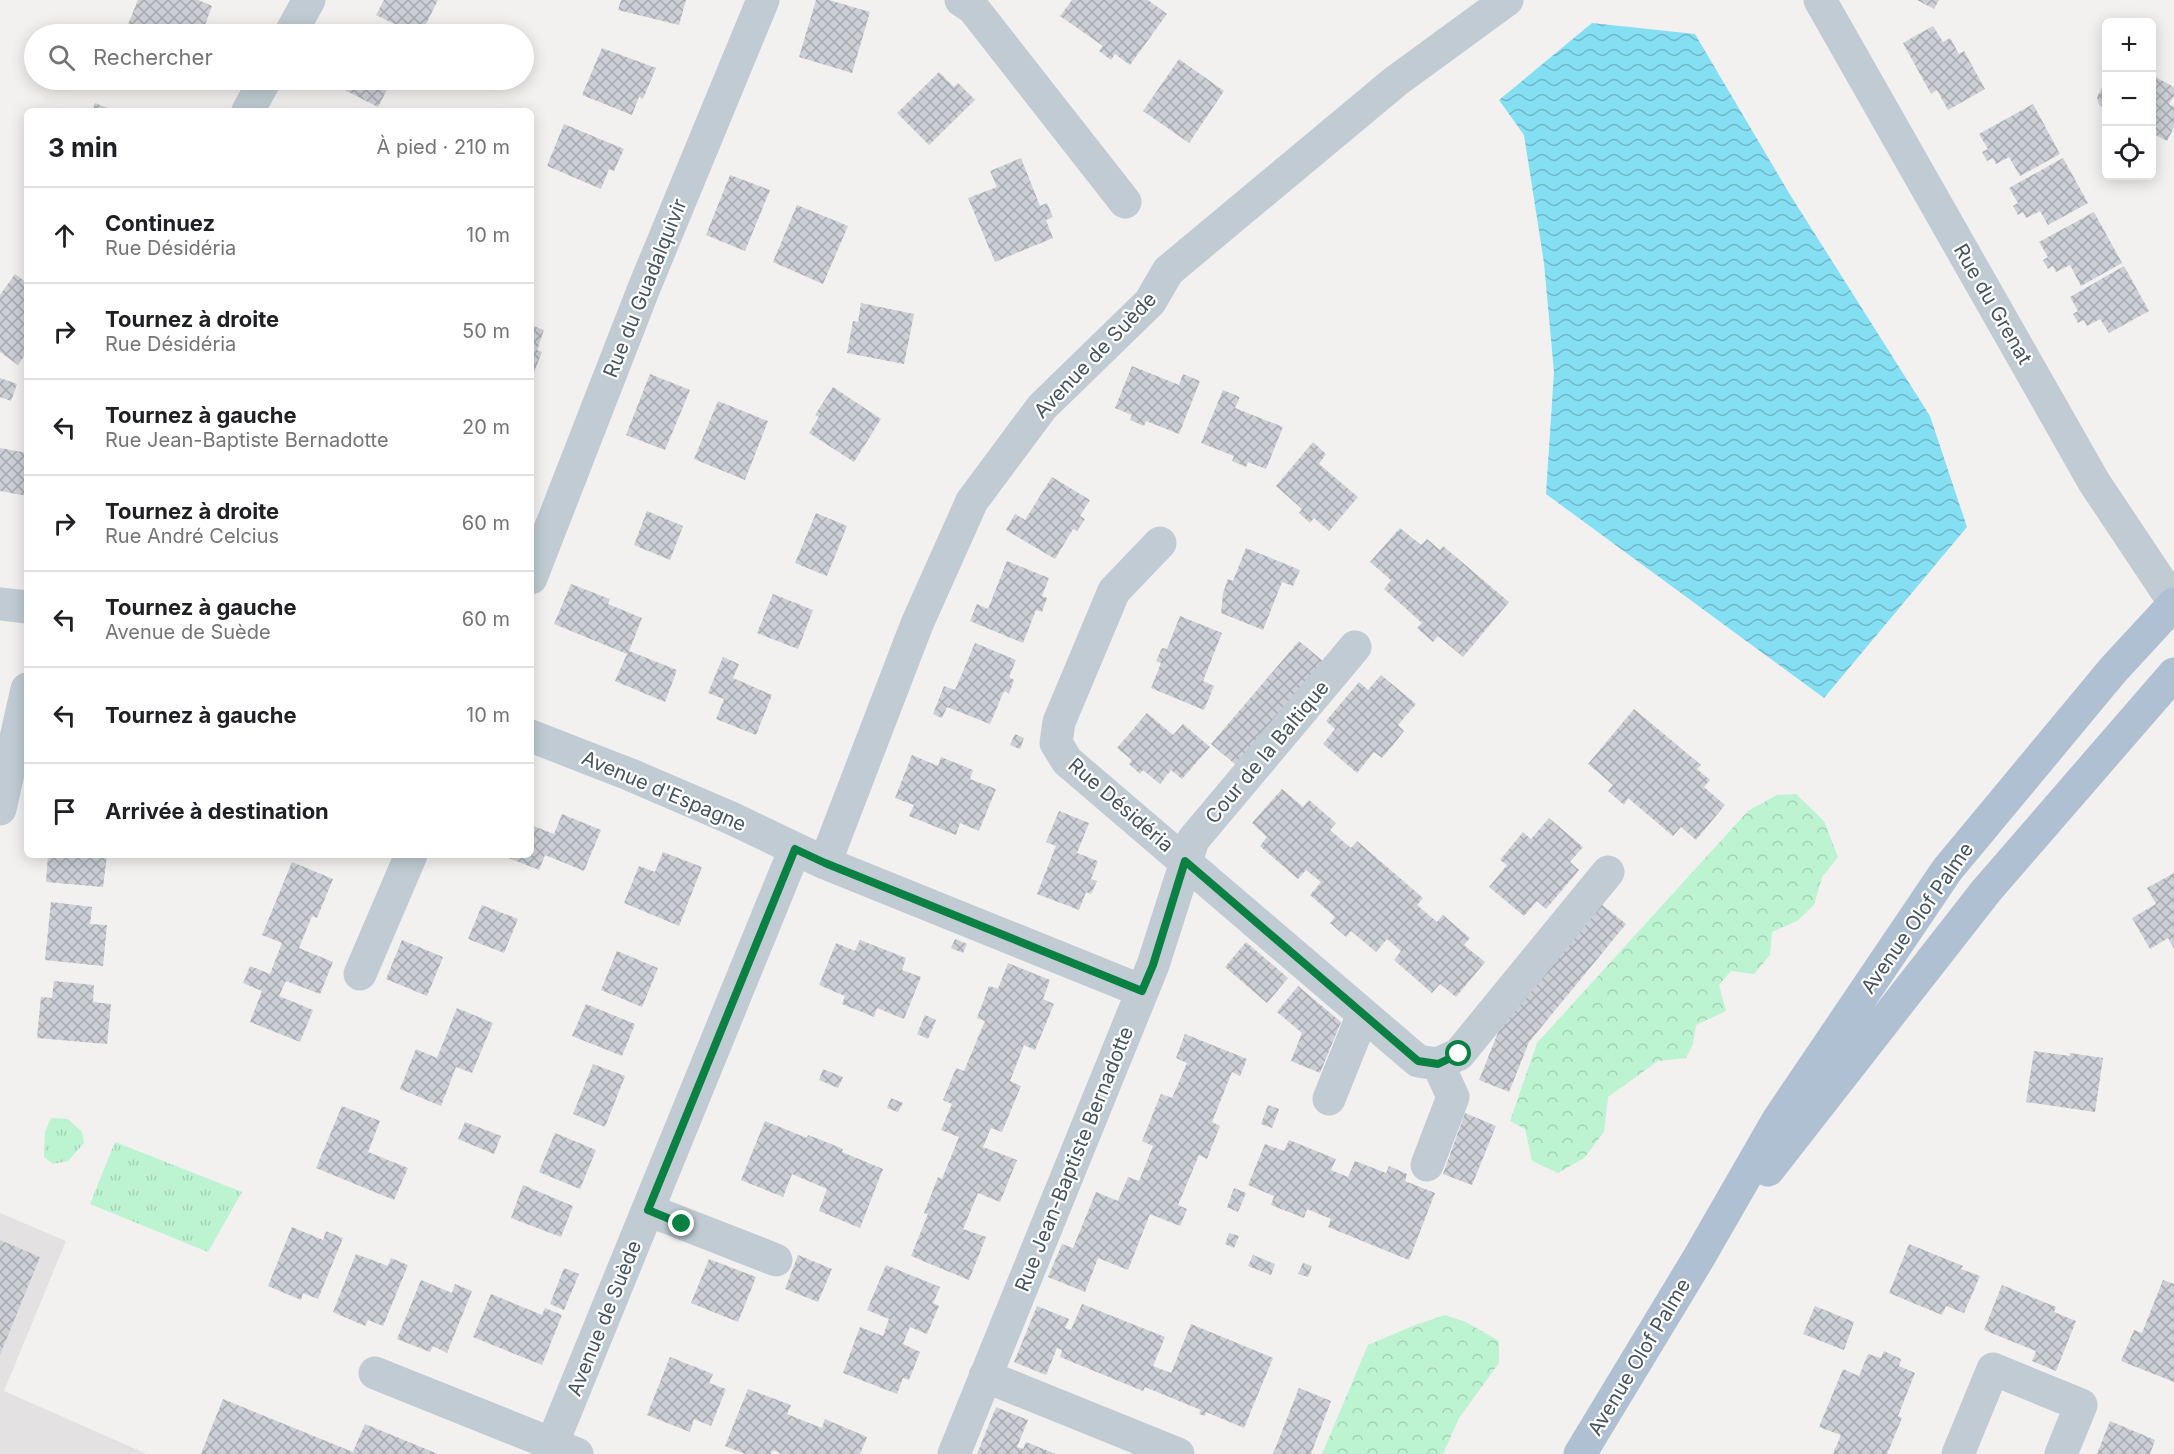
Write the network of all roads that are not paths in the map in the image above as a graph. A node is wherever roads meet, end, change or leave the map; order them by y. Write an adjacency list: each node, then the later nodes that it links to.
1 (309, 0): 6 (street)
2 (763, 0): 11 (street, Rue du Guadalquivir)
3 (961, 0): 9 (street)
4 (1508, 0): 23 (street, Avenue de Suède)
5 (1820, 0): 12 (street, Rue du Grenat)
6 (296, 24)
7 (260, 90): 8 (street)
8 (250, 108)
9 (1125, 202)
10 (1160, 543): 22 (street, Rue Désidéria)
11 (534, 570)
12 (2174, 603): 32 (main road, Avenue Olof Palme)
13 (0, 604): 14 (street)
14 (24, 607)
15 (1354, 647): 22 (street, Cour de la Baltique)
16 (2174, 674): 32 (main road, Avenue Olof Palme)
17 (24, 702): 19 (street)
18 (534, 737): 20 (street, Avenue d'Espagne)
19 (0, 809)
20 (795, 849): 23 (street, Avenue d'Espagne); 31 (street, Avenue de Suède)
21 (410, 858): 25 (street)
22 (1185, 861): 26 (street, Rue Jean-Baptiste Bernadotte); 27 (street, Rue Désidéria)
23 (825, 863): 26 (street, Avenue d'Espagne)
24 (1608, 872): 28 (street)
25 (360, 974)
26 (1142, 991): 35 (street, Rue Jean-Baptiste Bernadotte)
27 (1363, 1014): 28 (street, Rue Désidéria); 29 (street)
28 (1438, 1064): 30 (street)
29 (1329, 1099)
30 (1427, 1165)
31 (648, 1210): 33 (street); 36 (street, Avenue de Suède)
32 (1698, 1259): 39 (main road, Avenue Olof Palme)
33 (776, 1260)
34 (375, 1373): 36 (street)
35 (985, 1376): 37 (street, Rue Jean-Baptiste Bernadotte); 38 (street)
36 (559, 1451)
37 (954, 1454)
38 (1178, 1454)
39 (1580, 1454)
40 (1958, 1454): 41 (street)
41 (2061, 1454)

